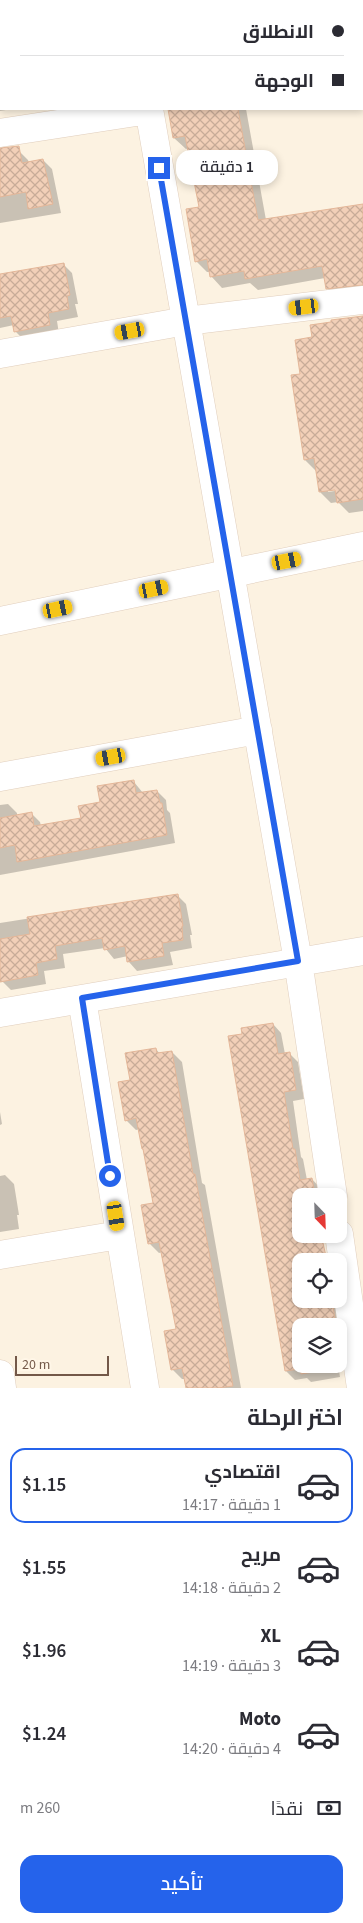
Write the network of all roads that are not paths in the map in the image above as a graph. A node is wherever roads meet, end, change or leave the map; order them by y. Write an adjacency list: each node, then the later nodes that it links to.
1 (143, 110): 3 (street)
2 (149, 110): 5 (street)
3 (0, 133)
4 (363, 300): 5 (street)
5 (186, 321): 6 (street); 8 (street)
6 (0, 354)
7 (363, 546): 8 (street)
8 (230, 573): 9 (street); 10 (street)
9 (0, 621)
10 (258, 730): 11 (street); 13 (street)
11 (0, 777)
12 (363, 951): 13 (street)
13 (298, 961): 14 (street); 16 (street)
14 (82, 998): 15 (street); 17 (street)
15 (0, 1013)
16 (332, 1188)
17 (119, 1235): 19 (street); 22 (street)
18 (340, 1243): 23 (street)
19 (0, 1255)
20 (0, 1374): 21 (street)
21 (2, 1388)
22 (145, 1388)
23 (362, 1388)

